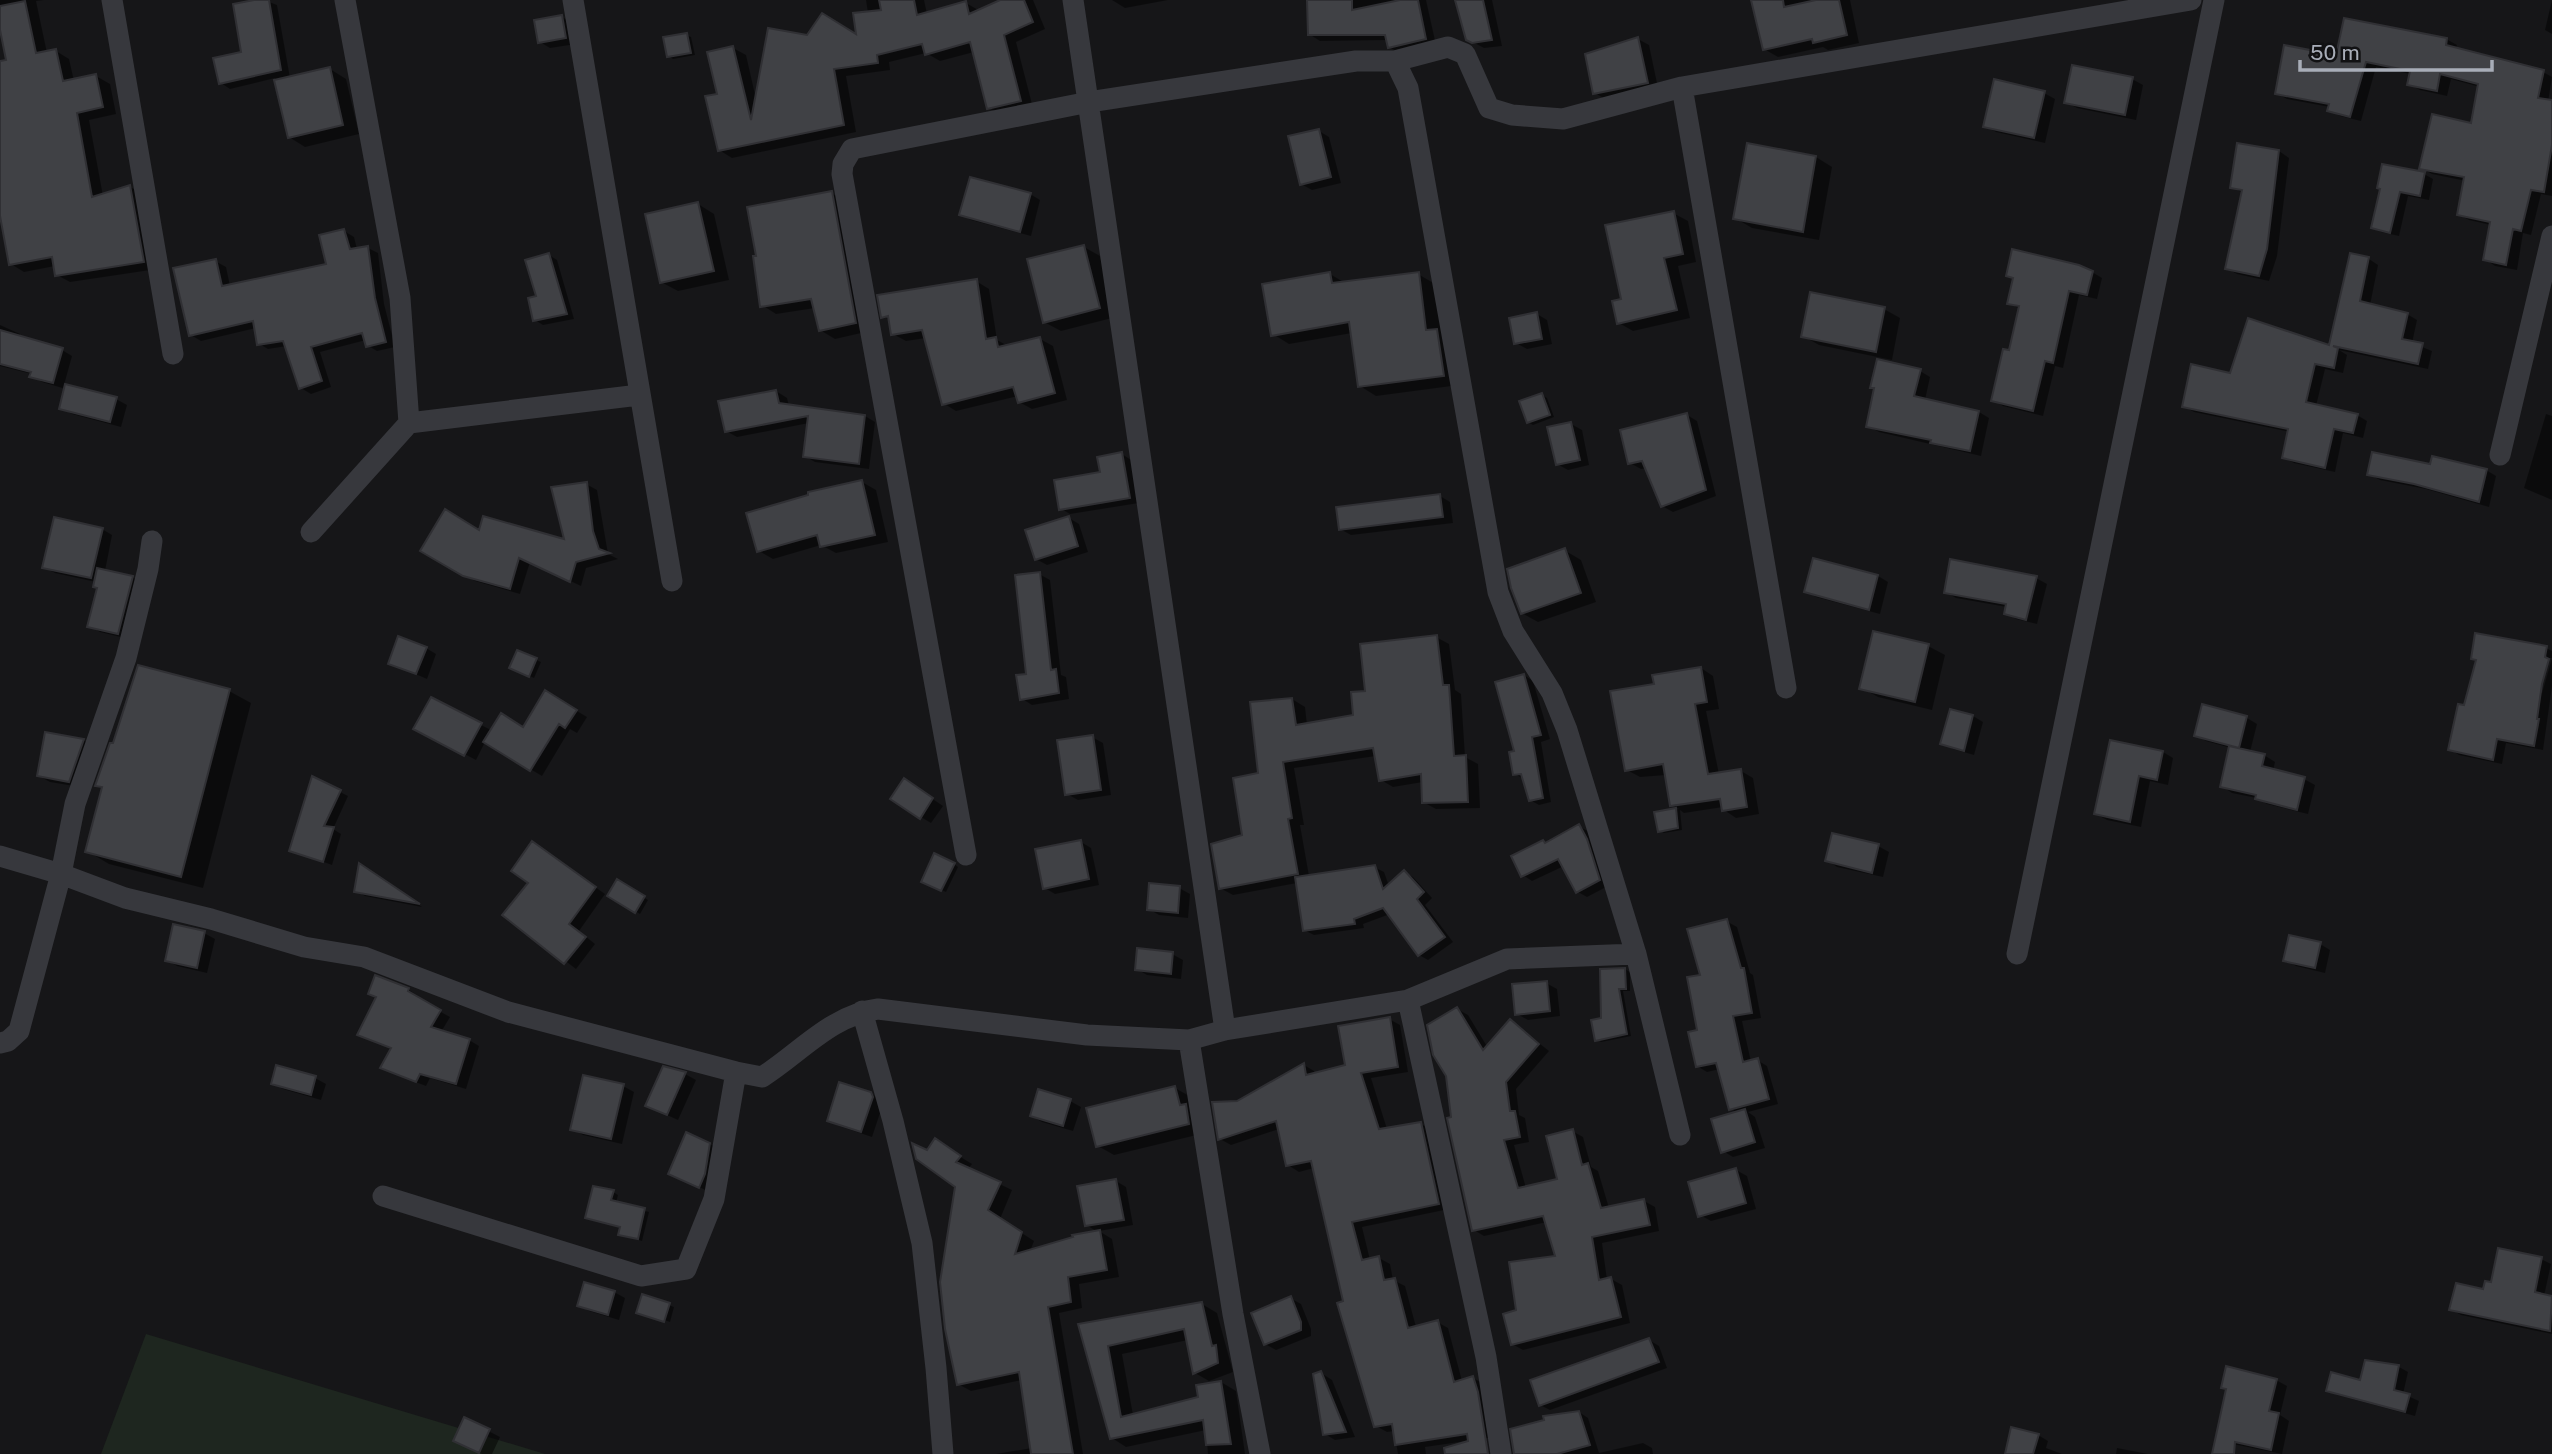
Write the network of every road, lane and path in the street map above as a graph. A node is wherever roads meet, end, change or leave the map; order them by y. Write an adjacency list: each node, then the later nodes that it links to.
1 (112, 0): 11 (street)
2 (345, 0): 13 (street)
3 (573, 0): 12 (street)
4 (1073, 0): 9 (street)
5 (2191, 0): 8 (street)
6 (2214, 0): 23 (street)
7 (1395, 61): 8 (street); 9 (street); 22 (street)
8 (1682, 87): 18 (street)
9 (1089, 102): 19 (street); 26 (street)
10 (2552, 236): 14 (street)
11 (173, 354)
12 (639, 395): 13 (street); 17 (street)
13 (409, 423): 15 (street)
14 (2501, 455)
15 (310, 532)
16 (152, 541): 21 (street)
17 (672, 581)
18 (1786, 688)
19 (966, 855)
20 (0, 856): 21 (street)
21 (61, 874): 28 (street); 29 (street)
22 (1636, 954): 24 (street); 30 (street)
23 (2017, 954)
24 (1408, 1000): 26 (street); 34 (street)
25 (862, 1011): 27 (street); 29 (street); 32 (street)
26 (1225, 1030): 27 (street)
27 (1189, 1040): 33 (street)
28 (0, 1043)
29 (736, 1072): 31 (street)
30 (1680, 1135)
31 (383, 1196)
32 (943, 1454)
33 (1260, 1454)
34 (1501, 1454)

